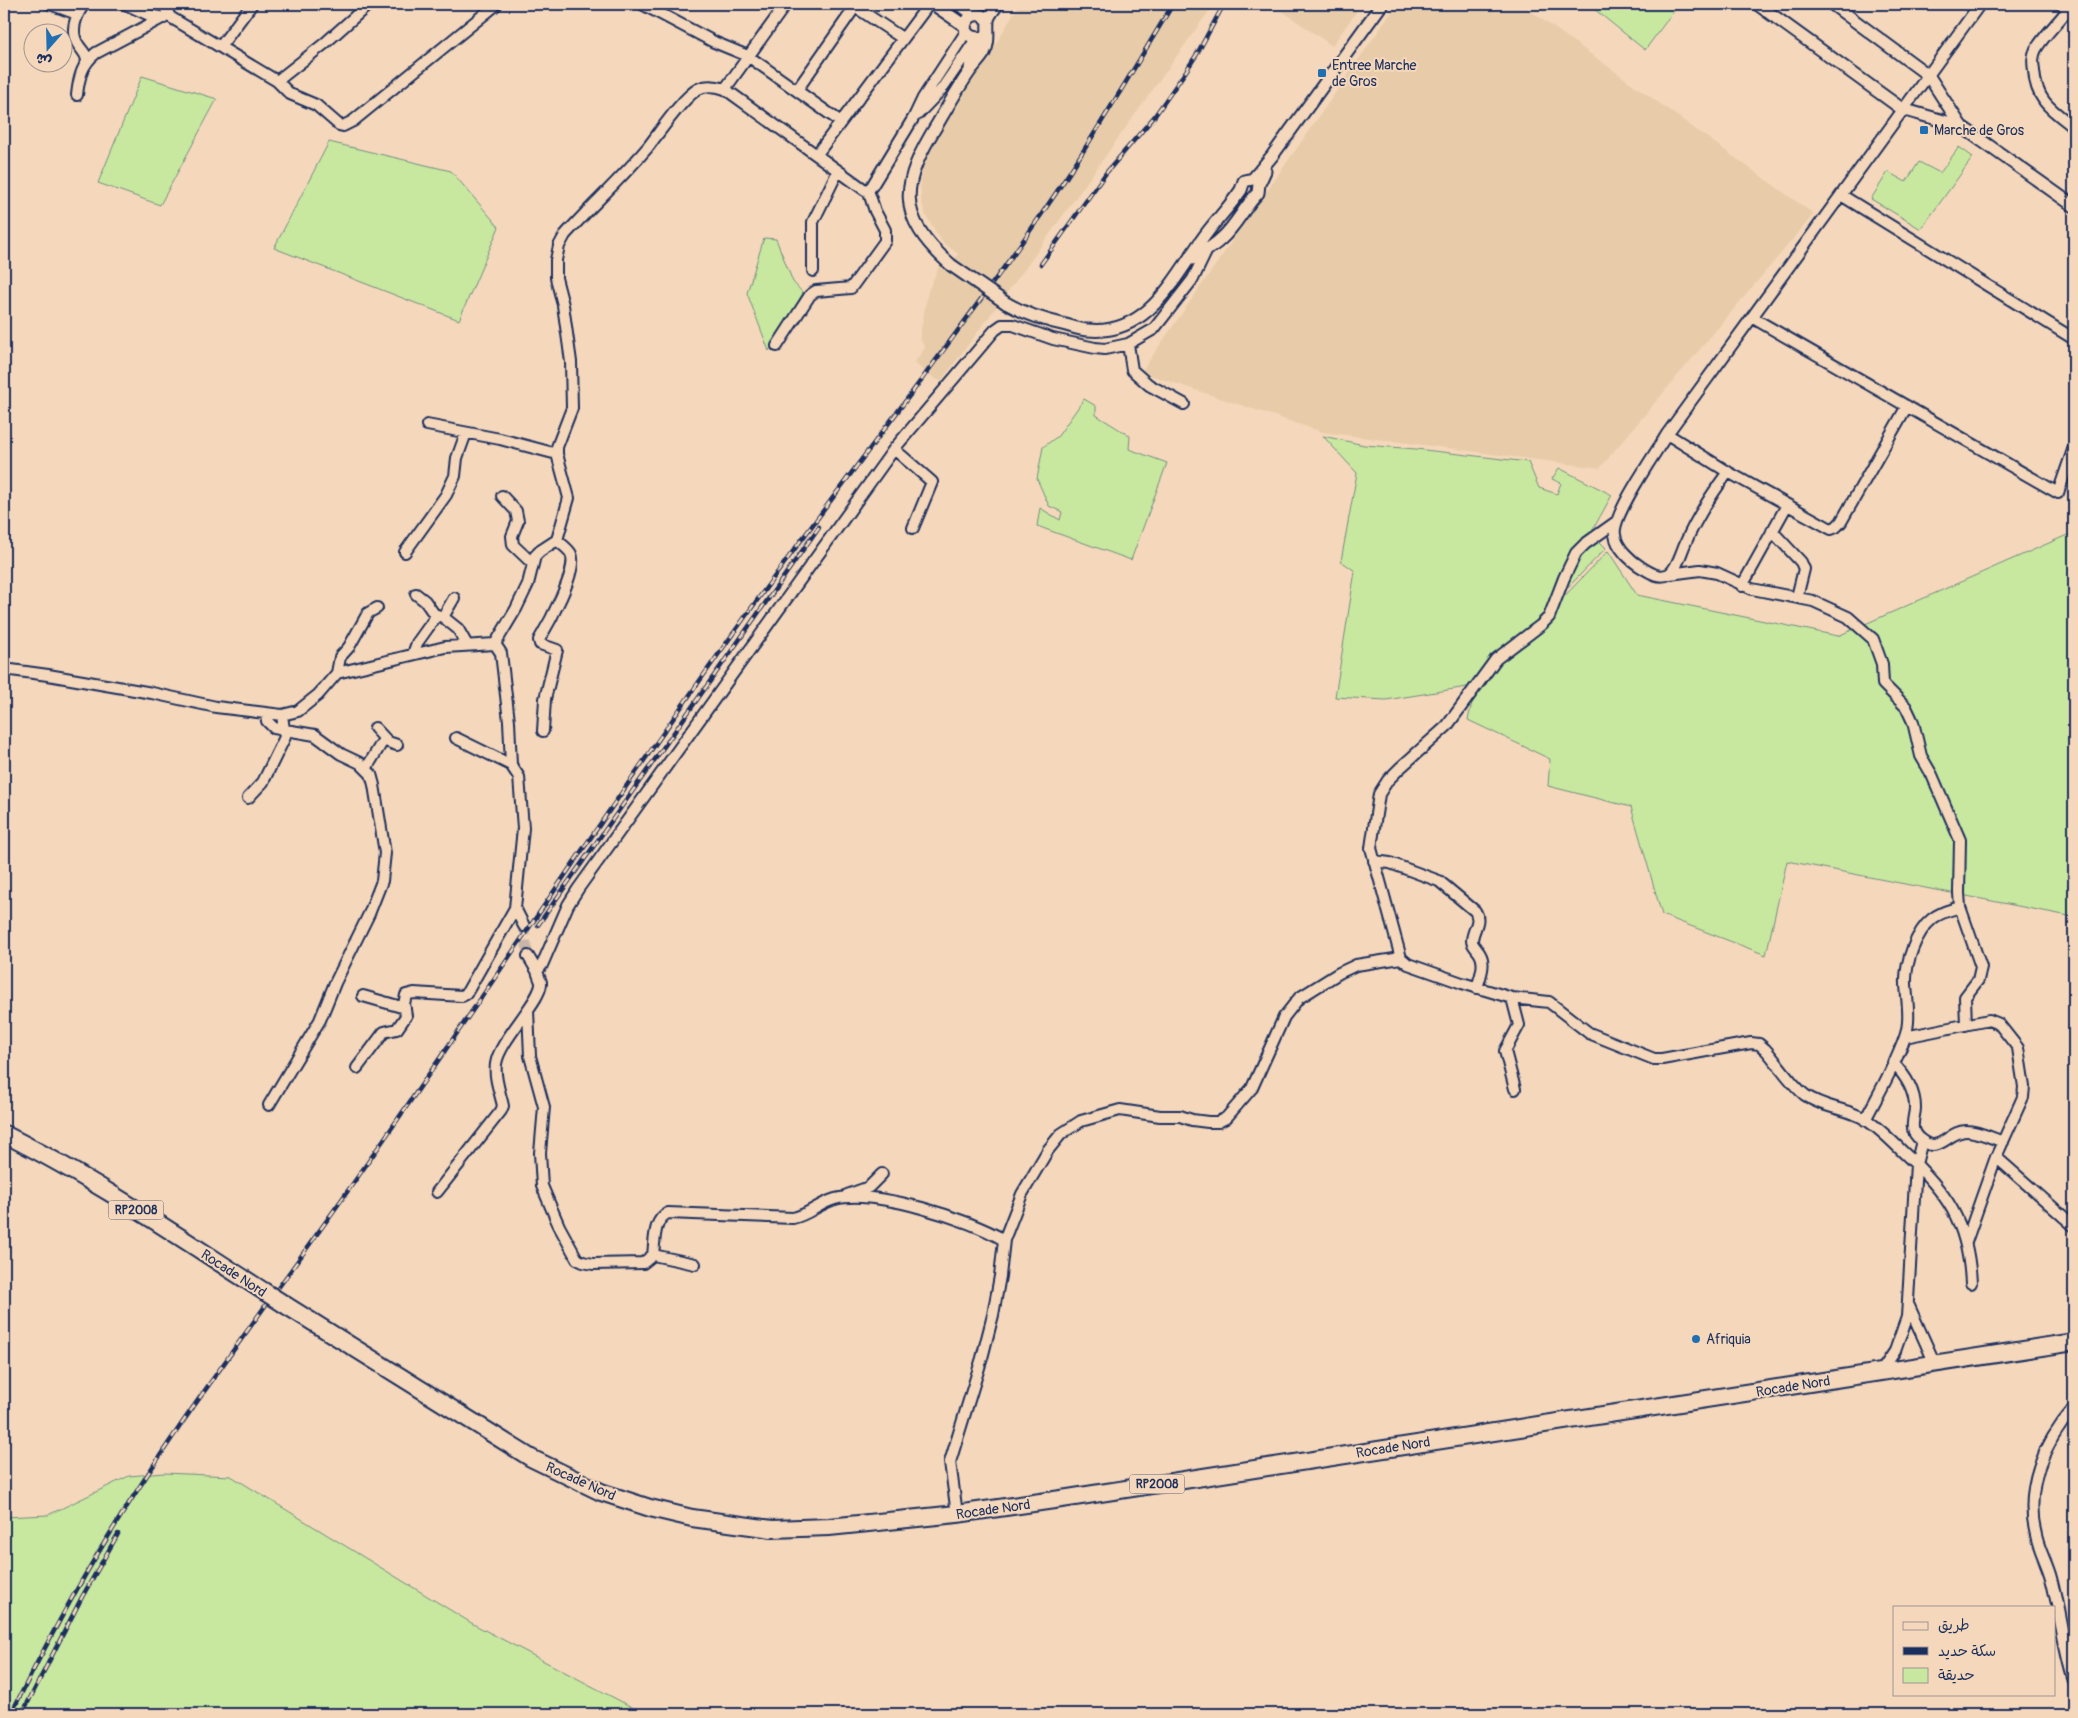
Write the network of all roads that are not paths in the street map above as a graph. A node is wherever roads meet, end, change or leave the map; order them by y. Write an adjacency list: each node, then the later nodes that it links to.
1 (50, 4): 20 (street)
2 (84, 4): 20 (street)
3 (125, 4): 21 (street)
4 (168, 4): 21 (street)
5 (252, 4): 26 (street)
6 (369, 4): 31 (street)
7 (497, 4): 31 (street)
8 (642, 4): 27 (street)
9 (786, 4): 27 (street)
10 (931, 4): 23 (street); 24 (street)
11 (958, 4): 22 (street)
12 (991, 4): 22 (street)
13 (998, 4): 22 (street)
14 (1382, 4): 42 (street)
15 (1757, 4): 35 (street)
16 (1832, 4): 30 (street)
17 (1980, 4): 30 (street)
18 (853, 6): 24 (street); 33 (street)
19 (2069, 8): 39 (street)
20 (77, 14): 28 (street)
21 (166, 17): 26 (street); 28 (street)
22 (983, 20): 23 (street); 25 (street); 29 (street)
23 (966, 29): 25 (street); 36 (street)
24 (902, 38): 37 (street)
25 (978, 38): 29 (street); 36 (street)
26 (220, 47): 31 (street)
27 (748, 56): 32 (street); 33 (street)
28 (87, 60): 34 (street)
29 (970, 70): 50 (street, bridge)
30 (1928, 75): 35 (street); 38 (street)
31 (277, 81)
32 (724, 89): 40 (street); 63 (street)
33 (797, 90): 37 (street)
34 (77, 95)
35 (1902, 109): 38 (street); 45 (street)
36 (914, 117): 43 (street)
37 (841, 122): 40 (street)
38 (1961, 126): 47 (street)
39 (2074, 128)
40 (817, 154): 41 (street)
41 (838, 171): 43 (street); 51 (street)
42 (1256, 181): 44 (street); 46 (street)
43 (868, 190): 55 (street)
44 (1241, 190): 46 (street); 48 (street)
45 (1841, 195): 52 (street); 53 (street)
46 (1253, 197): 49 (street)
47 (2074, 206)
48 (1220, 219): 49 (street); 50 (street)
49 (1208, 248): 50 (street); 54 (street)
50 (1188, 262)
51 (812, 271)
52 (1753, 318): 57 (street); 60 (street)
53 (2074, 339)
54 (1128, 344): 56 (street); 62 (street)
55 (777, 346)
56 (1184, 404)
57 (1907, 406): 61 (street); 66 (street)
58 (427, 425): 59 (street)
59 (466, 433): 63 (street); 71 (street)
60 (1667, 434): 64 (street); 67 (street)
61 (2074, 447)
62 (894, 449): 68 (street); 102 (street)
63 (557, 454): 70 (street)
64 (1728, 472): 66 (street); 73 (street)
65 (502, 496): 72 (street)
66 (1787, 505): 69 (street)
67 (1616, 522): 73 (street); 96 (street)
68 (913, 528)
69 (1772, 531): 74 (street); 76 (street)
70 (557, 540): 72 (street); 88 (street)
71 (406, 552)
72 (532, 562): 80 (street)
73 (1670, 574): 74 (street)
74 (1742, 586): 76 (street)
75 (416, 594): 79 (street)
76 (1797, 597): 97 (street)
77 (454, 598): 79 (street)
78 (377, 608): 84 (street)
79 (440, 616): 81 (street); 82 (street)
80 (495, 644): 81 (street); 93 (street)
81 (467, 645): 82 (street)
82 (414, 654): 84 (street)
83 (4, 669): 85 (street)
84 (336, 673): 86 (street)
85 (266, 714): 86 (street); 89 (street)
86 (282, 715): 89 (street)
87 (375, 728): 91 (street)
88 (543, 730)
89 (285, 731): 94 (street); 95 (street)
90 (456, 738): 93 (street)
91 (384, 739): 92 (street); 94 (street)
92 (397, 745)
93 (511, 765): 98 (street)
94 (366, 769): 113 (street)
95 (248, 798)
96 (1374, 861): 101 (street); 103 (street)
97 (1960, 907): 108 (street); 109 (street)
98 (515, 908): 99 (street); 106 (street)
99 (524, 926)
100 (528, 956): 102 (street)
101 (1401, 958): 103 (street); 124 (street)
102 (537, 971): 107 (street)
103 (1477, 988): 105 (street)
104 (363, 996): 106 (street)
105 (1512, 998): 112 (street); 114 (street)
106 (405, 1008): 111 (street)
107 (528, 1010): 121 (street); 126 (street)
108 (1966, 1025): 109 (street); 117 (street)
109 (1905, 1037): 110 (street)
110 (1893, 1063): 114 (street); 116 (street)
111 (357, 1068)
112 (1515, 1089)
113 (270, 1106)
114 (1865, 1120): 119 (street)
115 (4, 1134): 134 (highway, Rocade Nord / RP2008, bridge)
116 (1922, 1141): 117 (street); 119 (street)
117 (2003, 1142): 118 (street)
118 (1996, 1157): 123 (street); 125 (street)
119 (1916, 1164): 125 (street); 129 (street)
120 (882, 1174): 122 (street)
121 (437, 1192)
122 (842, 1198): 124 (street); 126 (street)
123 (2074, 1226)
124 (1004, 1240): 134 (street)
125 (1966, 1242): 128 (street)
126 (652, 1255): 127 (street)
127 (695, 1264)
128 (1971, 1283)
129 (1909, 1305): 131 (street); 132 (street)
130 (2074, 1342): 131 (highway, Rocade Nord / RP2008)
131 (1935, 1364): 132 (highway, Rocade Nord / RP2008)
132 (1881, 1372): 134 (highway, Rocade Nord / RP2008)
133 (2074, 1408): 135 (street)
134 (957, 1514)
135 (2074, 1680)

